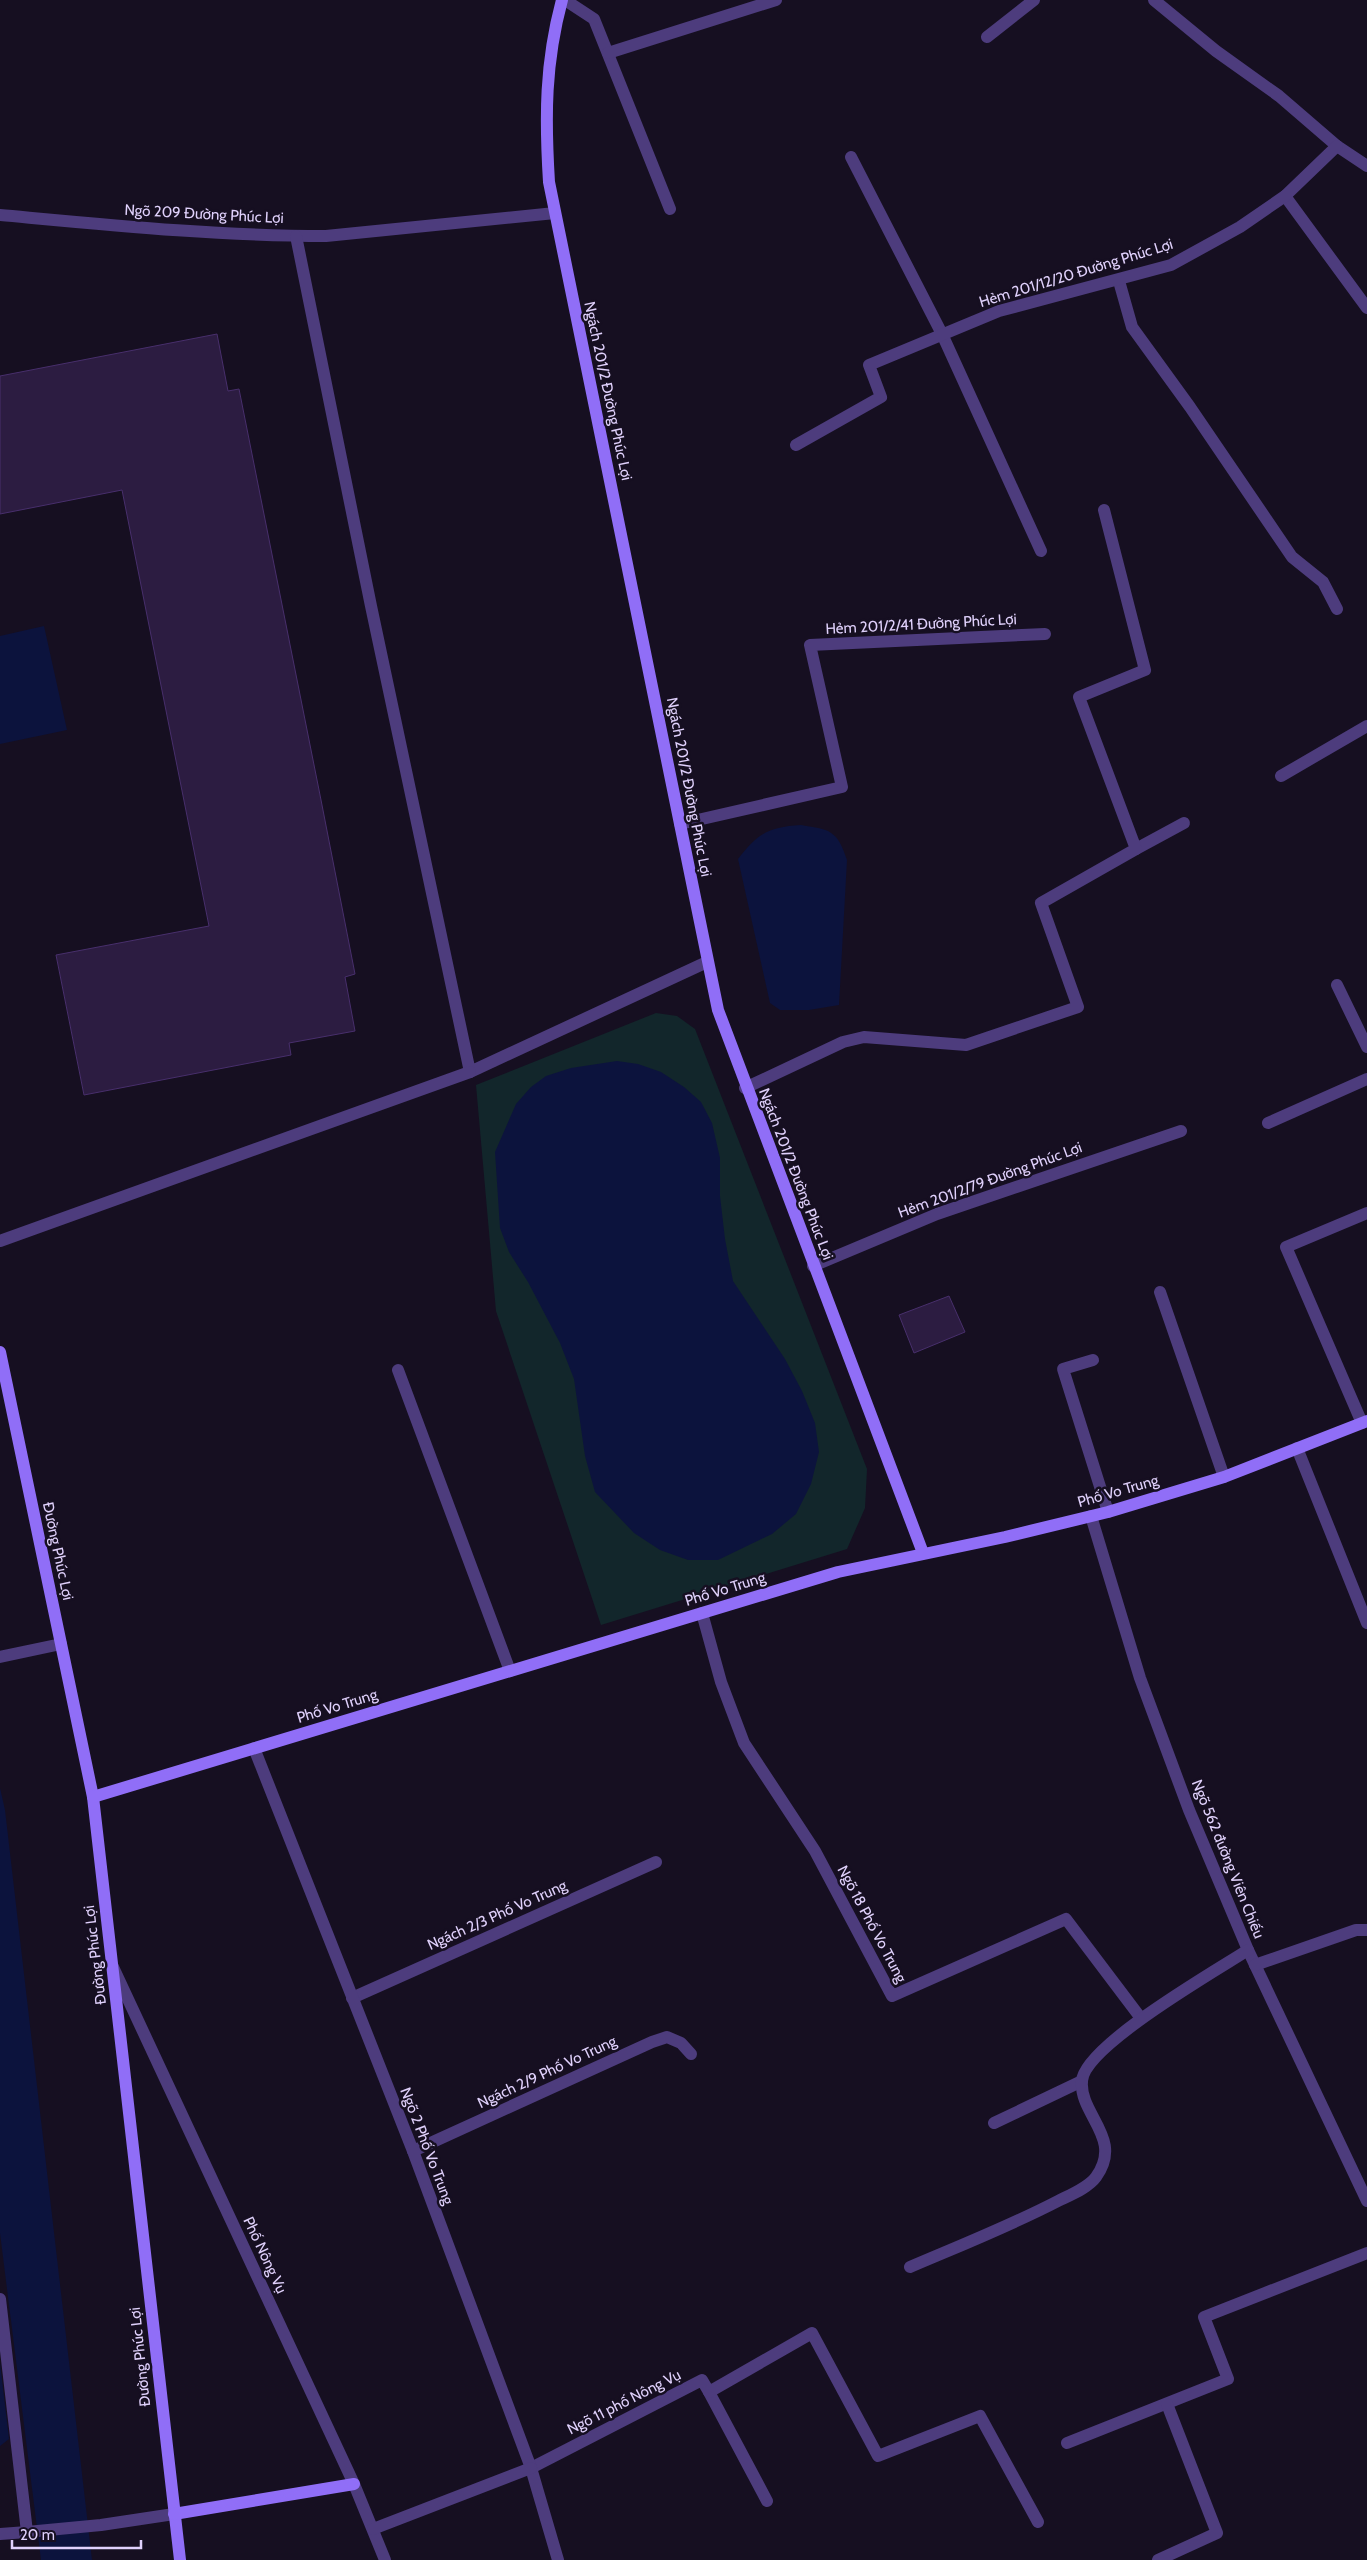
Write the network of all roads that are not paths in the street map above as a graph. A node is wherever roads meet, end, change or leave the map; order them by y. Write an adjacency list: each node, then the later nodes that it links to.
1 (564, 0): 6 (street); 12 (street, Ngách 201/2 Đường Phúc Lợi)
2 (776, 0): 6 (street)
3 (1034, 0): 5 (street)
4 (1154, 0): 7 (street)
5 (987, 37)
6 (608, 53): 11 (street)
7 (1337, 146): 9 (street); 10 (street, Hẻm 201/12/20 Đường Phúc Lợi)
8 (851, 157): 17 (street)
9 (1367, 166)
10 (1285, 196): 15 (street, Hẻm 201/12/20 Đường Phúc Lợi); 16 (street)
11 (670, 209)
12 (554, 213): 14 (street, Ngõ 209 Đường Phúc Lợi); 26 (street, Ngách 201/2 Đường Phúc Lợi)
13 (0, 216): 14 (street, Ngõ 209 Đường Phúc Lợi)
14 (296, 236): 31 (street)
15 (1119, 281): 17 (street, Hẻm 201/12/20 Đường Phúc Lợi); 21 (street)
16 (1367, 308)
17 (942, 334): 18 (street, Hẻm 201/12/20 Đường Phúc Lợi); 20 (street)
18 (796, 445)
19 (1104, 510): 27 (street)
20 (1041, 551)
21 (1337, 609)
22 (1045, 634): 26 (street, Hẻm 201/2/41 Đường Phúc Lợi)
23 (1367, 726): 24 (street)
24 (1281, 776)
25 (1184, 823): 27 (street)
26 (680, 824): 28 (street, Ngách 201/2 Đường Phúc Lợi)
27 (1136, 849): 33 (street)
28 (707, 962): 31 (street); 33 (street, Ngách 201/2 Đường Phúc Lợi)
29 (1337, 985): 30 (street)
30 (1367, 1047)
31 (470, 1072): 37 (street)
32 (1367, 1079): 34 (street)
33 (746, 1088): 38 (street, Ngách 201/2 Đường Phúc Lợi)
34 (1268, 1123)
35 (1181, 1131): 38 (street, Hẻm 201/2/79 Đường Phúc Lợi)
36 (1367, 1213): 43 (street)
37 (0, 1242)
38 (813, 1266): 48 (street, Ngách 201/2 Đường Phúc Lợi)
39 (1160, 1292): 45 (street)
40 (0, 1352): 51 (street, Đường Phúc Lợi)
41 (1093, 1360): 46 (street)
42 (398, 1370): 53 (street)
43 (1364, 1422): 44 (street, Phố Vo Trung)
44 (1297, 1448): 45 (street, Phố Vo Trung); 50 (street)
45 (1224, 1477): 46 (street, Phố Vo Trung)
46 (1108, 1512): 47 (street, Phố Vo Trung)
47 (1091, 1516): 48 (street, Phố Vo Trung); 58 (street, Ngõ 562 đường Viên Chiếu)
48 (923, 1553): 49 (street, Phố Vo Trung)
49 (702, 1613): 53 (street, Phố Vo Trung); 62 (street, Ngõ 18 Phố Vo Trung)
50 (1367, 1623)
51 (61, 1644): 52 (street); 55 (street, Đường Phúc Lợi)
52 (0, 1656)
53 (510, 1671): 54 (street, Phố Vo Trung)
54 (254, 1748): 55 (street, Phố Vo Trung); 61 (street, Ngõ 2 Phố Vo Trung)
55 (93, 1797): 59 (street, Đường Phúc Lợi)
56 (656, 1862): 61 (street, Ngách 2/3 Phố Vo Trung)
57 (1367, 1930): 60 (street)
58 (1248, 1950): 60 (street, Ngõ 562 đường Viên Chiếu); 62 (street)
59 (112, 1964): 75 (street, Phố Nông Vụ); 77 (street, Đường Phúc Lợi)
60 (1256, 1965): 67 (street, Ngõ 562 đường Viên Chiếu)
61 (352, 1998): 66 (street, Ngõ 2 Phố Vo Trung)
62 (1140, 2018): 64 (street)
63 (691, 2054): 66 (street, Ngách 2/9 Phố Vo Trung)
64 (1082, 2081): 65 (street); 69 (street)
65 (994, 2123)
66 (413, 2151): 74 (street, Ngõ 2 Phố Vo Trung)
67 (1366, 2195)
68 (1367, 2253): 72 (street)
69 (910, 2267)
70 (0, 2299): 80 (street)
71 (709, 2392): 74 (street, Ngõ 11 phố Nông Vụ); 76 (street); 78 (street)
72 (1167, 2404): 73 (street); 85 (street)
73 (1067, 2443)
74 (531, 2468): 79 (street, Ngõ 11 phố Nông Vụ); 84 (street, Ngõ 2 Phố Vo Trung)
75 (354, 2484): 77 (street); 79 (street, Phố Nông Vụ)
76 (767, 2501)
77 (174, 2514): 80 (street); 82 (street, Đường Phúc Lợi)
78 (1038, 2522)
79 (372, 2529): 83 (street, Phố Nông Vụ)
80 (27, 2532): 81 (street)
81 (0, 2534)
82 (180, 2560)
83 (386, 2560)
84 (558, 2560)
85 (1158, 2560)

